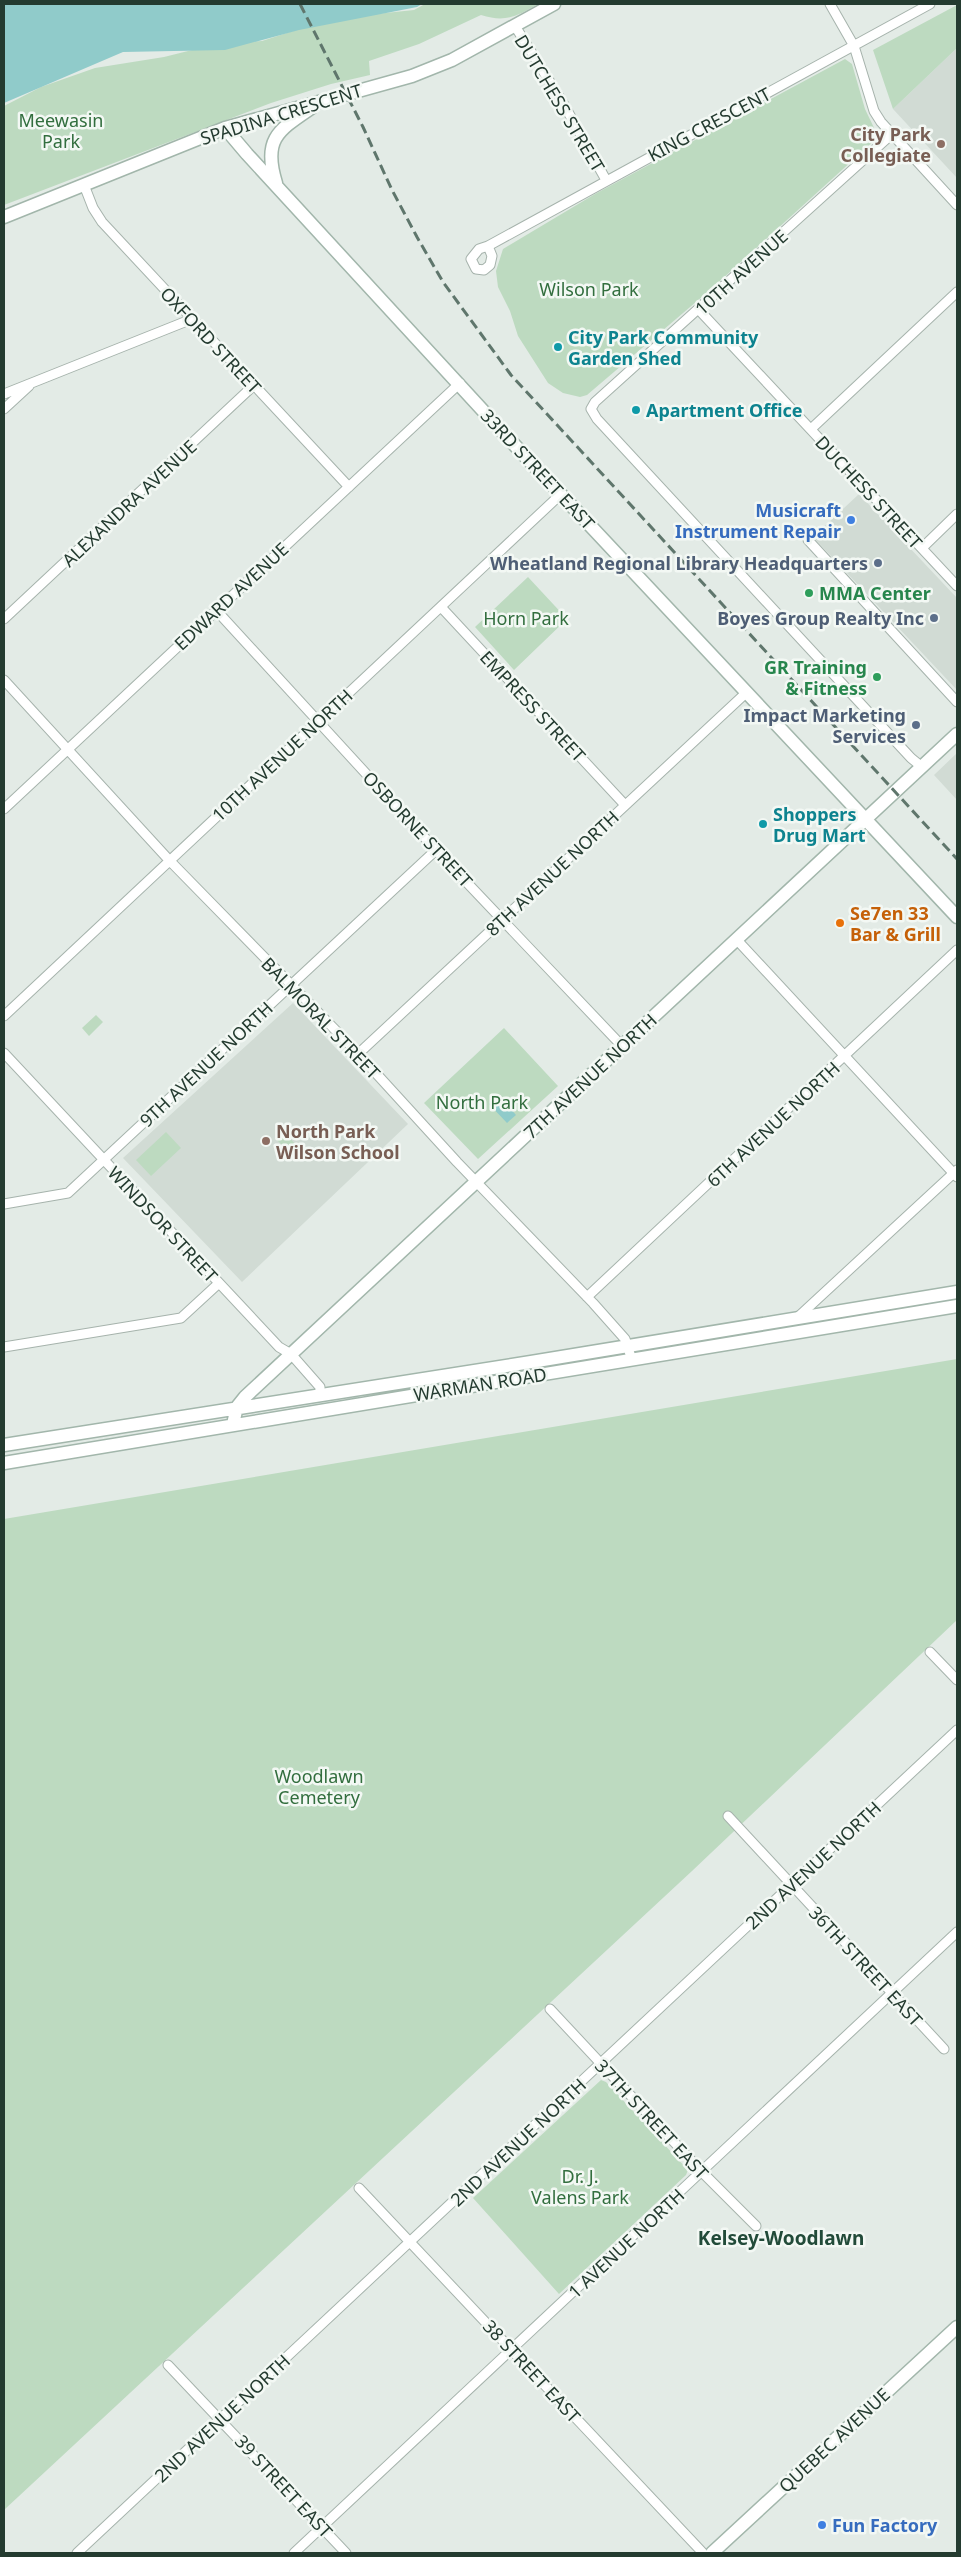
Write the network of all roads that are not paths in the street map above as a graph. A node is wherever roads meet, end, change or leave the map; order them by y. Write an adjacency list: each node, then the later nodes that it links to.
1 (554, 4): 4 (street, SPADINA CRESCENT)
2 (830, 4): 5 (street)
3 (930, 4): 5 (street, KING CRESCENT)
4 (515, 26): 6 (street, SPADINA CRESCENT); 9 (street, DUTCHESS STREET)
5 (854, 46): 8 (street); 9 (street, KING CRESCENT)
6 (323, 100): 7 (street, SPADINA CRESCENT); 11 (street)
7 (225, 128): 10 (street, SPADINA CRESCENT); 11 (street, 33RD STREET EAST)
8 (892, 134): 12 (street); 16 (street, 10TH AVENUE)
9 (606, 180): 14 (street, KING CRESCENT)
10 (84, 185): 13 (street, SPADINA CRESCENT); 17 (street, OXFORD STREET)
11 (278, 188): 19 (street, 33RD STREET EAST)
12 (957, 204)
13 (4, 217)
14 (488, 246)
15 (957, 292): 23 (street)
16 (698, 310): 23 (street, DUCHESS STREET); 39 (street, 10TH AVENUE)
17 (192, 319): 18 (street); 20 (street, OXFORD STREET)
18 (33, 382): 21 (street); 22 (street)
19 (460, 383): 24 (street, EDWARD AVENUE); 25 (street, 33RD STREET EAST)
20 (254, 386): 24 (street, OXFORD STREET); 32 (street, ALEXANDRA AVENUE)
21 (4, 394)
22 (4, 409)
23 (811, 429): 28 (street, DUCHESS STREET)
24 (349, 486): 31 (street, EDWARD AVENUE)
25 (561, 494): 30 (street, 10TH AVENUE NORTH); 34 (street, 33RD STREET EAST)
26 (957, 514): 28 (street)
27 (808, 540): 35 (street)
28 (922, 548): 29 (street, DUCHESS STREET)
29 (957, 586)
30 (441, 607): 36 (street, 10TH AVENUE NORTH); 40 (street, EMPRESS STREET)
31 (216, 610): 36 (street, OSBORNE STREET); 38 (street, EDWARD AVENUE)
32 (4, 619)
33 (4, 680): 38 (street, BALMORAL STREET)
34 (747, 692): 40 (street, 8TH AVENUE NORTH); 42 (street, 33RD STREET EAST)
35 (957, 702)
36 (318, 722): 43 (street, OSBORNE STREET); 44 (street, 10TH AVENUE NORTH)
37 (957, 734): 39 (street, 7TH AVENUE NORTH)
38 (68, 749): 41 (street, EDWARD AVENUE); 44 (street, BALMORAL STREET)
39 (922, 767): 42 (street, 7TH AVENUE NORTH)
40 (625, 805): 46 (street, 8TH AVENUE NORTH)
41 (4, 809)
42 (865, 818): 45 (street, 33RD STREET EAST); 47 (street, 7TH AVENUE NORTH)
43 (436, 850): 46 (street, OSBORNE STREET); 49 (street, 9TH AVENUE NORTH)
44 (169, 860): 49 (street, BALMORAL STREET); 50 (street, 10TH AVENUE NORTH)
45 (957, 917)
46 (502, 919): 51 (street, OSBORNE STREET); 53 (street, 8TH AVENUE NORTH)
47 (737, 940): 51 (street, 7TH AVENUE NORTH); 54 (street)
48 (957, 950): 54 (street, 6TH AVENUE NORTH)
49 (291, 984): 53 (street, BALMORAL STREET); 55 (street, 9TH AVENUE NORTH)
50 (4, 1016)
51 (622, 1046): 57 (street, 7TH AVENUE NORTH)
52 (4, 1053): 55 (street, WINDSOR STREET)
53 (358, 1054): 57 (street, BALMORAL STREET)
54 (845, 1057): 56 (street); 61 (street, 6TH AVENUE NORTH)
55 (104, 1160): 58 (street, 9TH AVENUE NORTH); 59 (street, WINDSOR STREET)
56 (956, 1173): 63 (street)
57 (477, 1182): 61 (street, BALMORAL STREET); 66 (street, 7TH AVENUE NORTH)
58 (4, 1204)
59 (218, 1284): 65 (street); 66 (street, WINDSOR STREET)
60 (957, 1292): 63 (street, WARMAN ROAD)
61 (587, 1296): 64 (street, BALMORAL STREET)
62 (957, 1306): 67 (street, WARMAN ROAD)
63 (795, 1319): 64 (street, WARMAN ROAD)
64 (629, 1346): 67 (street, BALMORAL STREET); 68 (street, WARMAN ROAD)
65 (4, 1347)
66 (291, 1354): 68 (street, WINDSOR STREET); 69 (street, 7TH AVENUE NORTH)
67 (632, 1360): 70 (street, WARMAN ROAD)
68 (320, 1395): 69 (street, WARMAN ROAD)
69 (237, 1407): 70 (street); 71 (street, WARMAN ROAD)
70 (233, 1424): 72 (street, WARMAN ROAD)
71 (4, 1445)
72 (4, 1462)
73 (930, 1652): 74 (street)
74 (957, 1680)
75 (957, 1730): 77 (street, 2ND AVENUE NORTH)
76 (728, 1816): 77 (street, 36TH STREET EAST)
77 (792, 1885): 79 (street, 36TH STREET EAST); 82 (street, 2ND AVENUE NORTH)
78 (957, 1932): 79 (street, 1 AVENUE NORTH)
79 (892, 1993): 81 (street, 36TH STREET EAST); 83 (street, 1 AVENUE NORTH)
80 (550, 2009): 82 (street, 37TH STREET EAST)
81 (944, 2049)
82 (601, 2065): 83 (street, 37TH STREET EAST); 86 (street, 2ND AVENUE NORTH)
83 (702, 2172): 85 (street, 37TH STREET EAST); 88 (street, 1 AVENUE NORTH)
84 (360, 2188): 86 (street, 38 STREET EAST)
85 (756, 2226)
86 (410, 2242): 88 (street, 38 STREET EAST); 90 (street, 2ND AVENUE NORTH)
87 (957, 2327): 96 (street, QUEBEC AVENUE)
88 (512, 2350): 91 (street, 1 AVENUE NORTH); 95 (street, 38 STREET EAST)
89 (168, 2365): 90 (street, 39 STREET EAST)
90 (221, 2419): 91 (street, 39 STREET EAST); 92 (street, 2ND AVENUE NORTH)
91 (322, 2527): 93 (street, 1 AVENUE NORTH); 94 (street, 39 STREET EAST)
92 (77, 2553)
93 (294, 2553)
94 (346, 2553)
95 (704, 2553)
96 (712, 2553)

